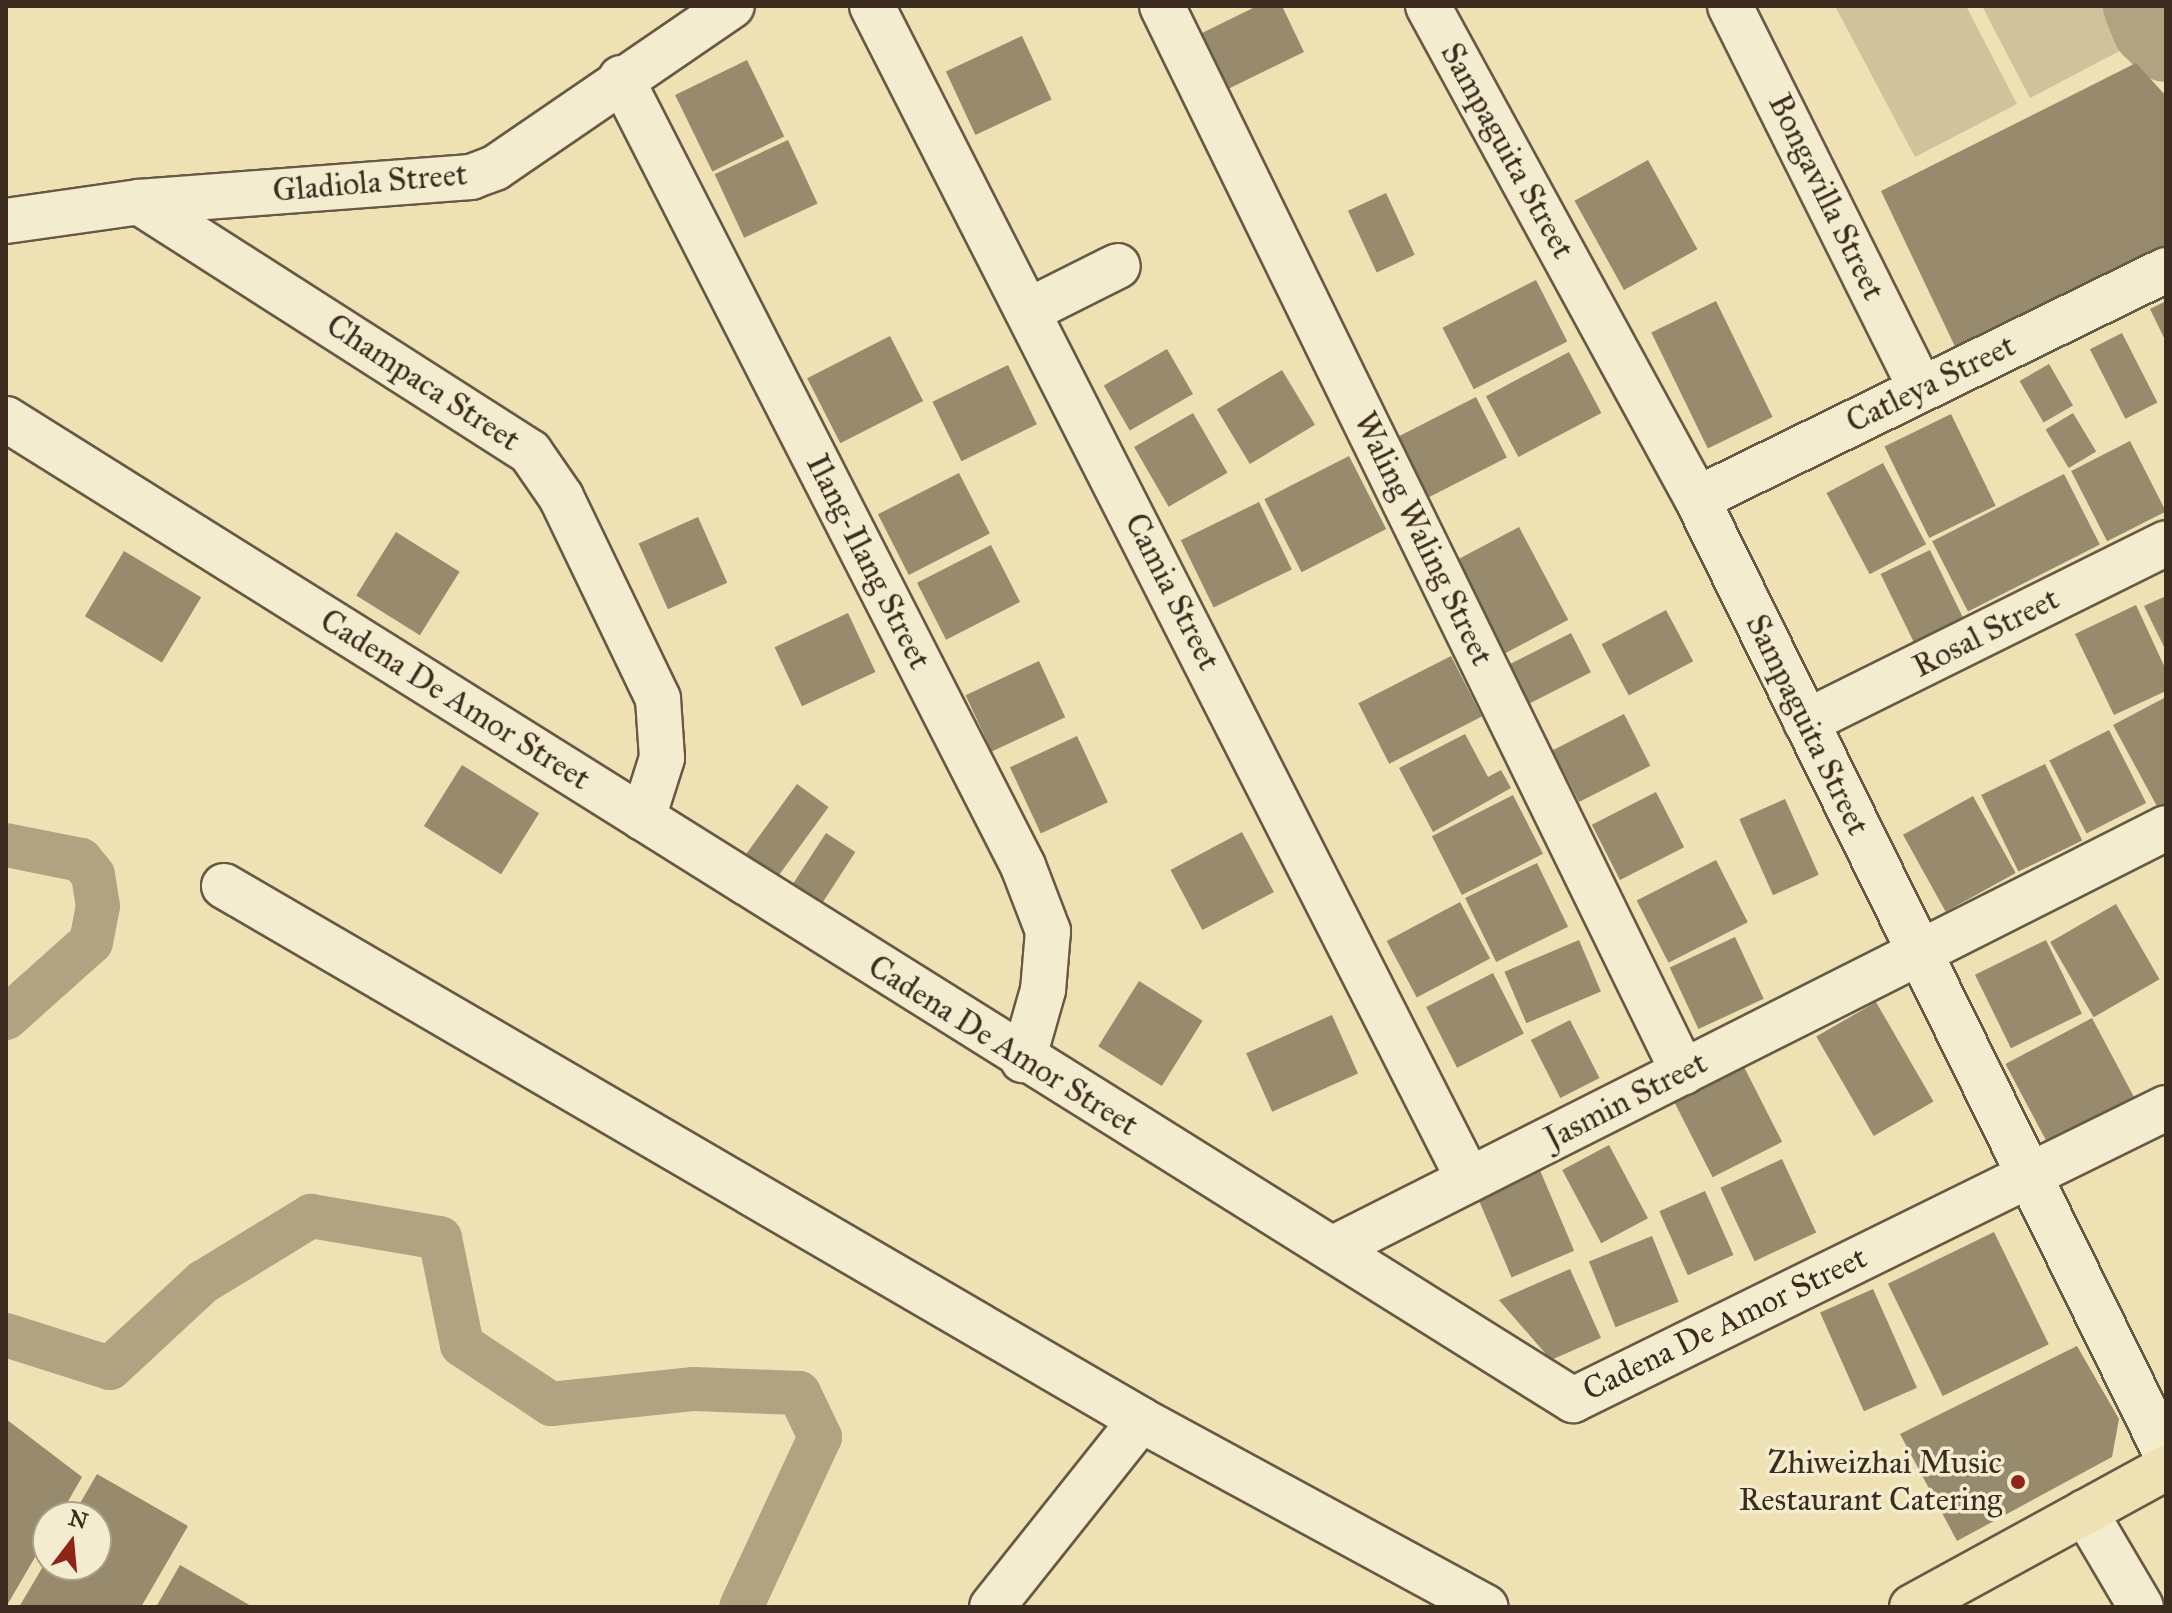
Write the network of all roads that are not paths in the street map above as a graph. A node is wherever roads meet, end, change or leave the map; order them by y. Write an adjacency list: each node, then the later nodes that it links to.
1 (732, 6): 6 (street, Gladiola Street)
2 (872, 6): 11 (street, Camia Street)
3 (1162, 6): 22 (street, Waling Waling Street)
4 (1428, 6): 14 (street, Sampaguita Street)
5 (1730, 6): 12 (street, Bongavilla Street)
6 (621, 78): 7 (street, Gladiola Street); 21 (street, Ilang-Ilang Street)
7 (139, 202): 8 (street, Gladiola Street); 17 (street, Champaca Street)
8 (6, 221)
9 (1118, 266): 11 (street)
10 (2166, 270): 12 (street, Catleya Street)
11 (1030, 310): 25 (street, Camia Street)
12 (1921, 389): 14 (street, Catleya Street)
13 (6, 419): 17 (street, Cadena De Amor Street)
14 (1697, 499): 16 (street, Sampaguita Street)
15 (2166, 543): 16 (street, Rosal Street)
16 (1806, 722): 20 (street, Sampaguita Street)
17 (643, 818): 21 (street, Cadena De Amor Street)
18 (2166, 828): 20 (street, Jasmin Street)
19 (224, 886): 27 (street)
20 (1919, 953): 22 (street, Jasmin Street); 24 (street, Sampaguita Street)
21 (1023, 1060): 26 (street, Cadena De Amor Street)
22 (1683, 1072): 25 (street, Jasmin Street)
23 (2166, 1108): 24 (street)
24 (2028, 1177): 26 (street, Cadena De Amor Street); 28 (street, Sampaguita Street)
25 (1469, 1180): 26 (street, Jasmin Street)
26 (1332, 1249)
27 (1141, 1420): 31 (street); 32 (street)
28 (2166, 1454)
29 (2166, 1468): 30 (main road)
30 (2085, 1512): 33 (main road); 34 (street)
31 (992, 1607)
32 (1486, 1607)
33 (1912, 1607)
34 (2141, 1607)

